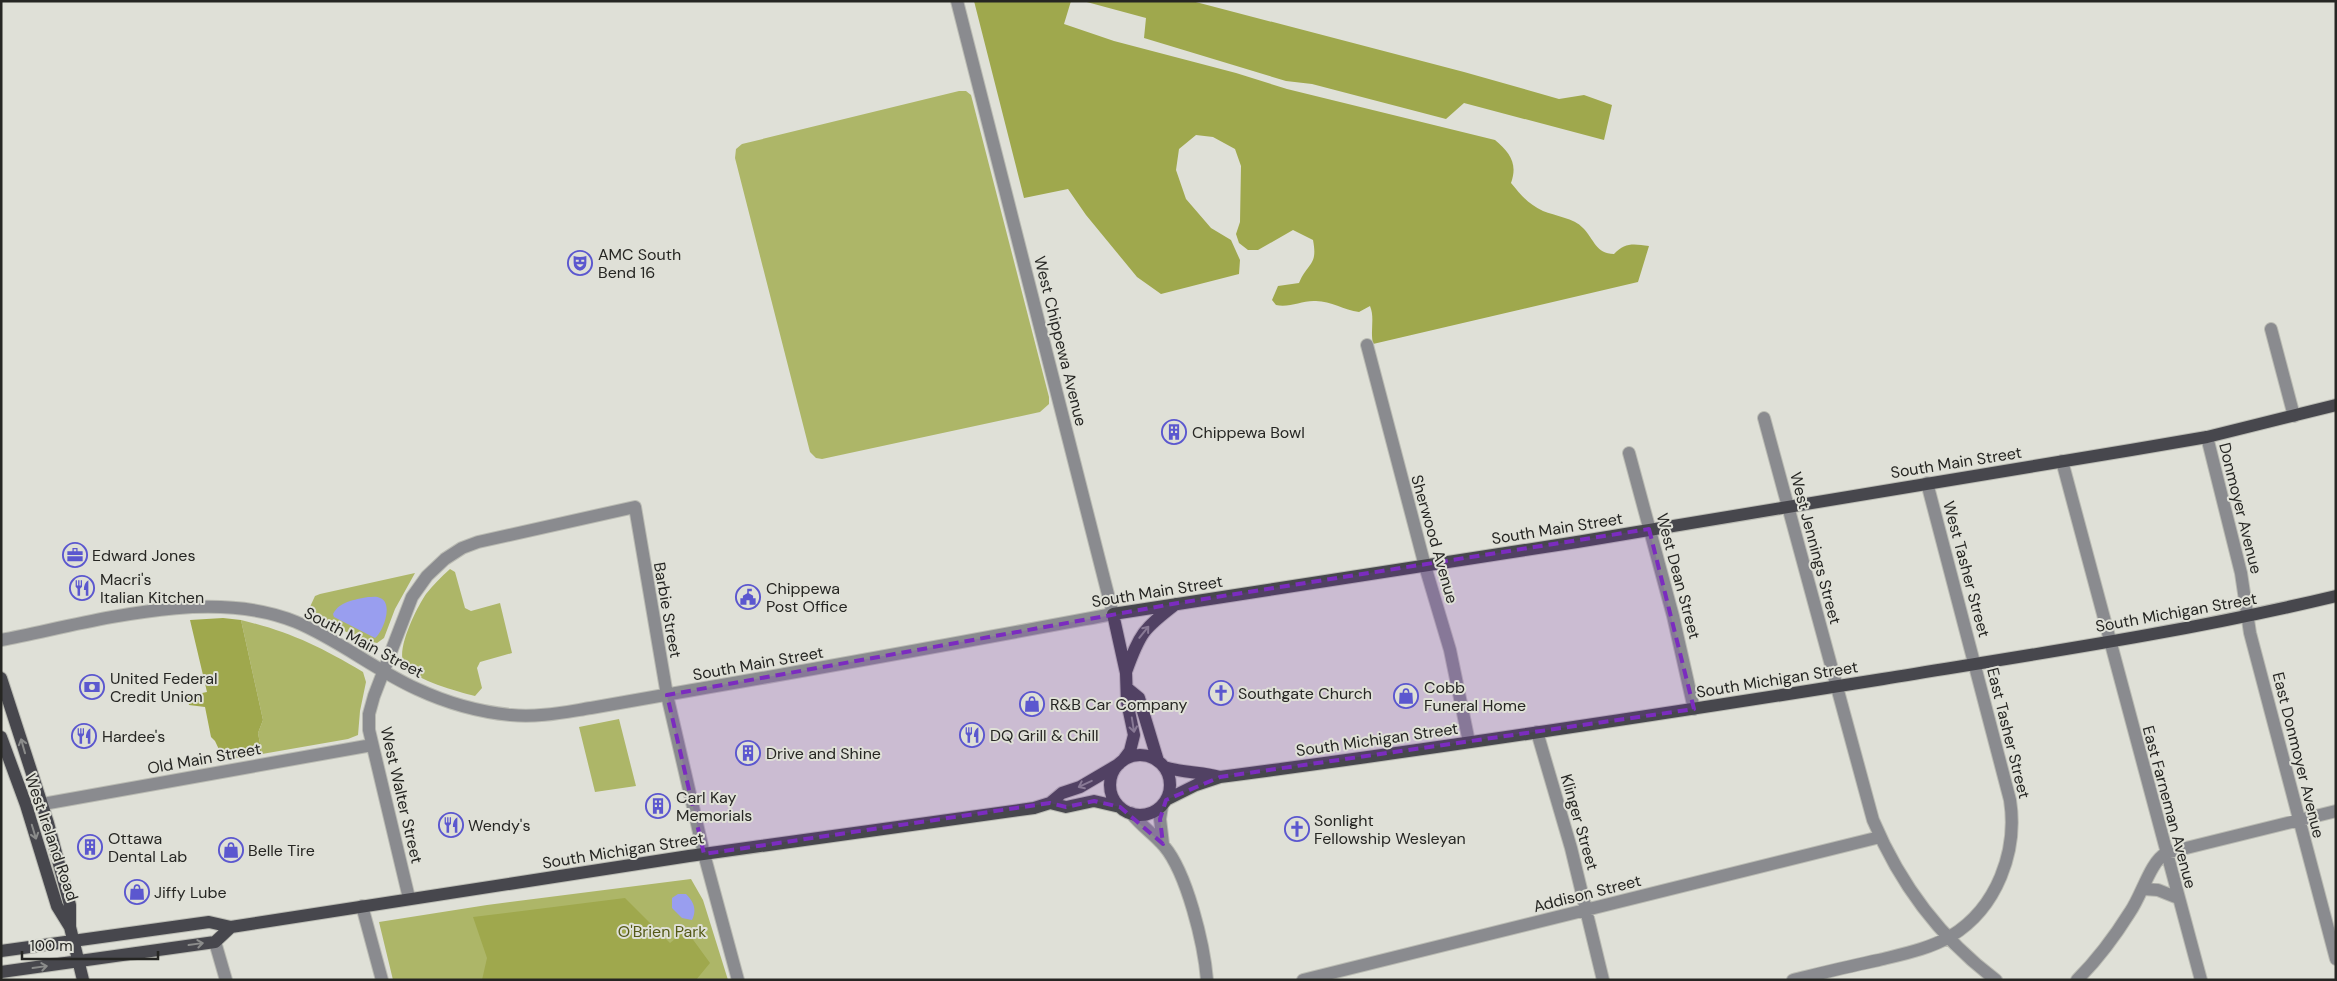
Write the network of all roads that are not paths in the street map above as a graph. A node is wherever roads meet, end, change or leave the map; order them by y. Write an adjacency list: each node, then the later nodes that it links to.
1 (957, 1): 17 (street, West Chippewa Avenue)
2 (2271, 329): 5 (street)
3 (1367, 345): 14 (street, Sherwood Avenue)
4 (2336, 405): 5 (main road, South Main Street)
5 (2294, 416): 7 (main road, South Main Street)
6 (1764, 418): 11 (street, West Jennings Street)
7 (2207, 437): 9 (main road, South Main Street); 18 (street, Donmoyer Avenue)
8 (1629, 452): 13 (street, West Dean Street)
9 (2062, 461): 10 (main road, South Main Street); 20 (street, East Farneman Avenue)
10 (1927, 483): 11 (main road, South Main Street); 21 (street, West Tasher Street)
11 (1786, 506): 13 (main road, South Main Street); 25 (street, West Jennings Street)
12 (635, 507): 22 (street, West Walter Street); 27 (street, Barbie Street)
13 (1650, 529): 14 (main road, South Main Street); 28 (street, West Dean Street)
14 (1425, 566): 16 (main road, South Main Street); 31 (street, Sherwood Avenue)
15 (2336, 596): 18 (main road, South Michigan Street)
16 (1178, 603): 17 (main road, South Main Street); 23 (main road, one-way to 16)
17 (1113, 614): 23 (main road, West Chippewa Avenue); 27 (street, South Main Street)
18 (2248, 617): 20 (main road, South Michigan Street); 41 (street, East Donmoyer Avenue)
19 (1, 640): 22 (street, South Main Street)
20 (2110, 642): 21 (main road, South Michigan Street); 44 (street, East Farneman Avenue)
21 (1975, 664): 25 (main road, South Michigan Street); 53 (street, East Tasher Street)
22 (383, 671): 27 (street, South Main Street); 32 (street, West Walter Street)
23 (1126, 673): 26 (main road, West Chippewa Avenue)
24 (1, 678): 38 (main road, West Ireland Road, one-way to 24)
25 (1836, 686): 28 (main road, South Michigan Street); 42 (street, West Jennings Street)
26 (1128, 689): 33 (main road, West Chippewa Avenue, one-way to 33); 34 (main road, West Chippewa Avenue)
27 (668, 695): 45 (street, Barbie Street)
28 (1694, 709): 29 (main road, South Michigan Street)
29 (1536, 732): 31 (main road, South Michigan Street); 50 (street, Klinger Street)
30 (1, 737): 52 (main road, West Ireland Road, one-way to 52)
31 (1469, 742): 35 (main road, South Michigan Street)
32 (372, 745): 38 (street, Old Main Street); 47 (street, West Walter Street)
33 (1121, 762): 34 (main road); 36 (main road, South Michigan Street, one-way to 36); 39 (main road)
34 (1161, 764): 35 (main road, South Michigan Street); 37 (main road)
35 (1220, 777): 37 (main road, South Michigan Street)
36 (1050, 803): 39 (main road, South Michigan Street); 45 (main road, South Michigan Street)
37 (1164, 803): 39 (main road); 43 (street)
38 (43, 804): 52 (main road, West Ireland Road)
39 (1126, 810): 43 (street)
40 (2336, 811): 41 (street)
41 (2299, 820): 44 (street); 56 (street, East Donmoyer Avenue)
42 (1880, 837): 50 (street, Addison Street); 53 (street, West Jennings Street)
43 (1163, 844): 63 (street)
44 (2166, 853): 46 (street); 48 (street, East Farneman Avenue)
45 (704, 854): 47 (main road, South Michigan Street); 62 (street, Barbie Street)
46 (2144, 889): 48 (street); 68 (street)
47 (409, 898): 49 (main road, South Michigan Street)
48 (2178, 898): 69 (street, East Farneman Avenue)
49 (362, 906): 51 (main road, South Michigan Street); 61 (street)
50 (1587, 909): 64 (street, Addison Street); 65 (street, Klinger Street)
51 (231, 928): 52 (main road, South Michigan Street); 54 (main road)
52 (71, 934): 55 (main road, South Michigan Street); 57 (main road)
53 (1947, 938): 66 (street, East Tasher Street); 67 (street, West Jennings Street)
54 (215, 942): 57 (main road, one-way to 54); 60 (street)
55 (1, 951)
56 (2336, 959)
57 (78, 962): 58 (main road, one-way to 57); 59 (main road)
58 (1, 972)
59 (83, 980)
60 (226, 980)
61 (382, 980)
62 (738, 980)
63 (1208, 980)
64 (1302, 980)
65 (1603, 980)
66 (1793, 980)
67 (1996, 980)
68 (2077, 980)
69 (2201, 980)

